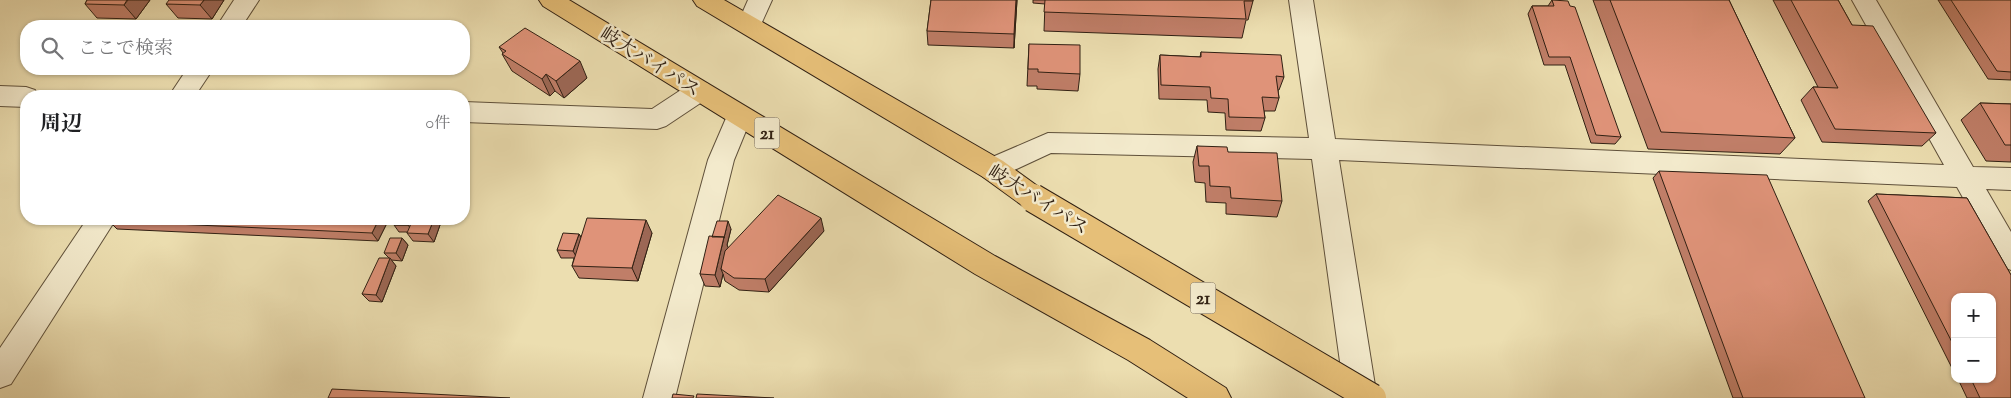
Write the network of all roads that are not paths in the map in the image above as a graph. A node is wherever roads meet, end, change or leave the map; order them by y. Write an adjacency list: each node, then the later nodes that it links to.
1 (247, 0): 7 (street)
2 (551, 0): 11 (highway, 岐大バイパス / 21)
3 (705, 0): 8 (highway, 岐大バイパス / 21)
4 (760, 0): 8 (street)
5 (1301, 0): 16 (street)
6 (1864, 0): 18 (street)
7 (233, 20)
8 (749, 25): 17 (highway, 岐大バイパス / 21)
9 (196, 75): 10 (street)
10 (186, 90)
11 (699, 91): 14 (street); 15 (highway, 岐大バイパス / 21)
12 (0, 96): 13 (street)
13 (20, 97)
14 (470, 112)
15 (739, 116): 23 (street); 24 (highway, 岐大バイパス / 21)
16 (1324, 150): 17 (street); 18 (street); 25 (street)
17 (993, 169): 26 (highway, 岐大バイパス / 21, bridge)
18 (1964, 177): 19 (street); 21 (street)
19 (2011, 179)
20 (98, 225): 22 (street)
21 (2011, 258)
22 (0, 374)
23 (659, 398)
24 (1215, 398)
25 (1361, 398)
26 (1372, 398)

